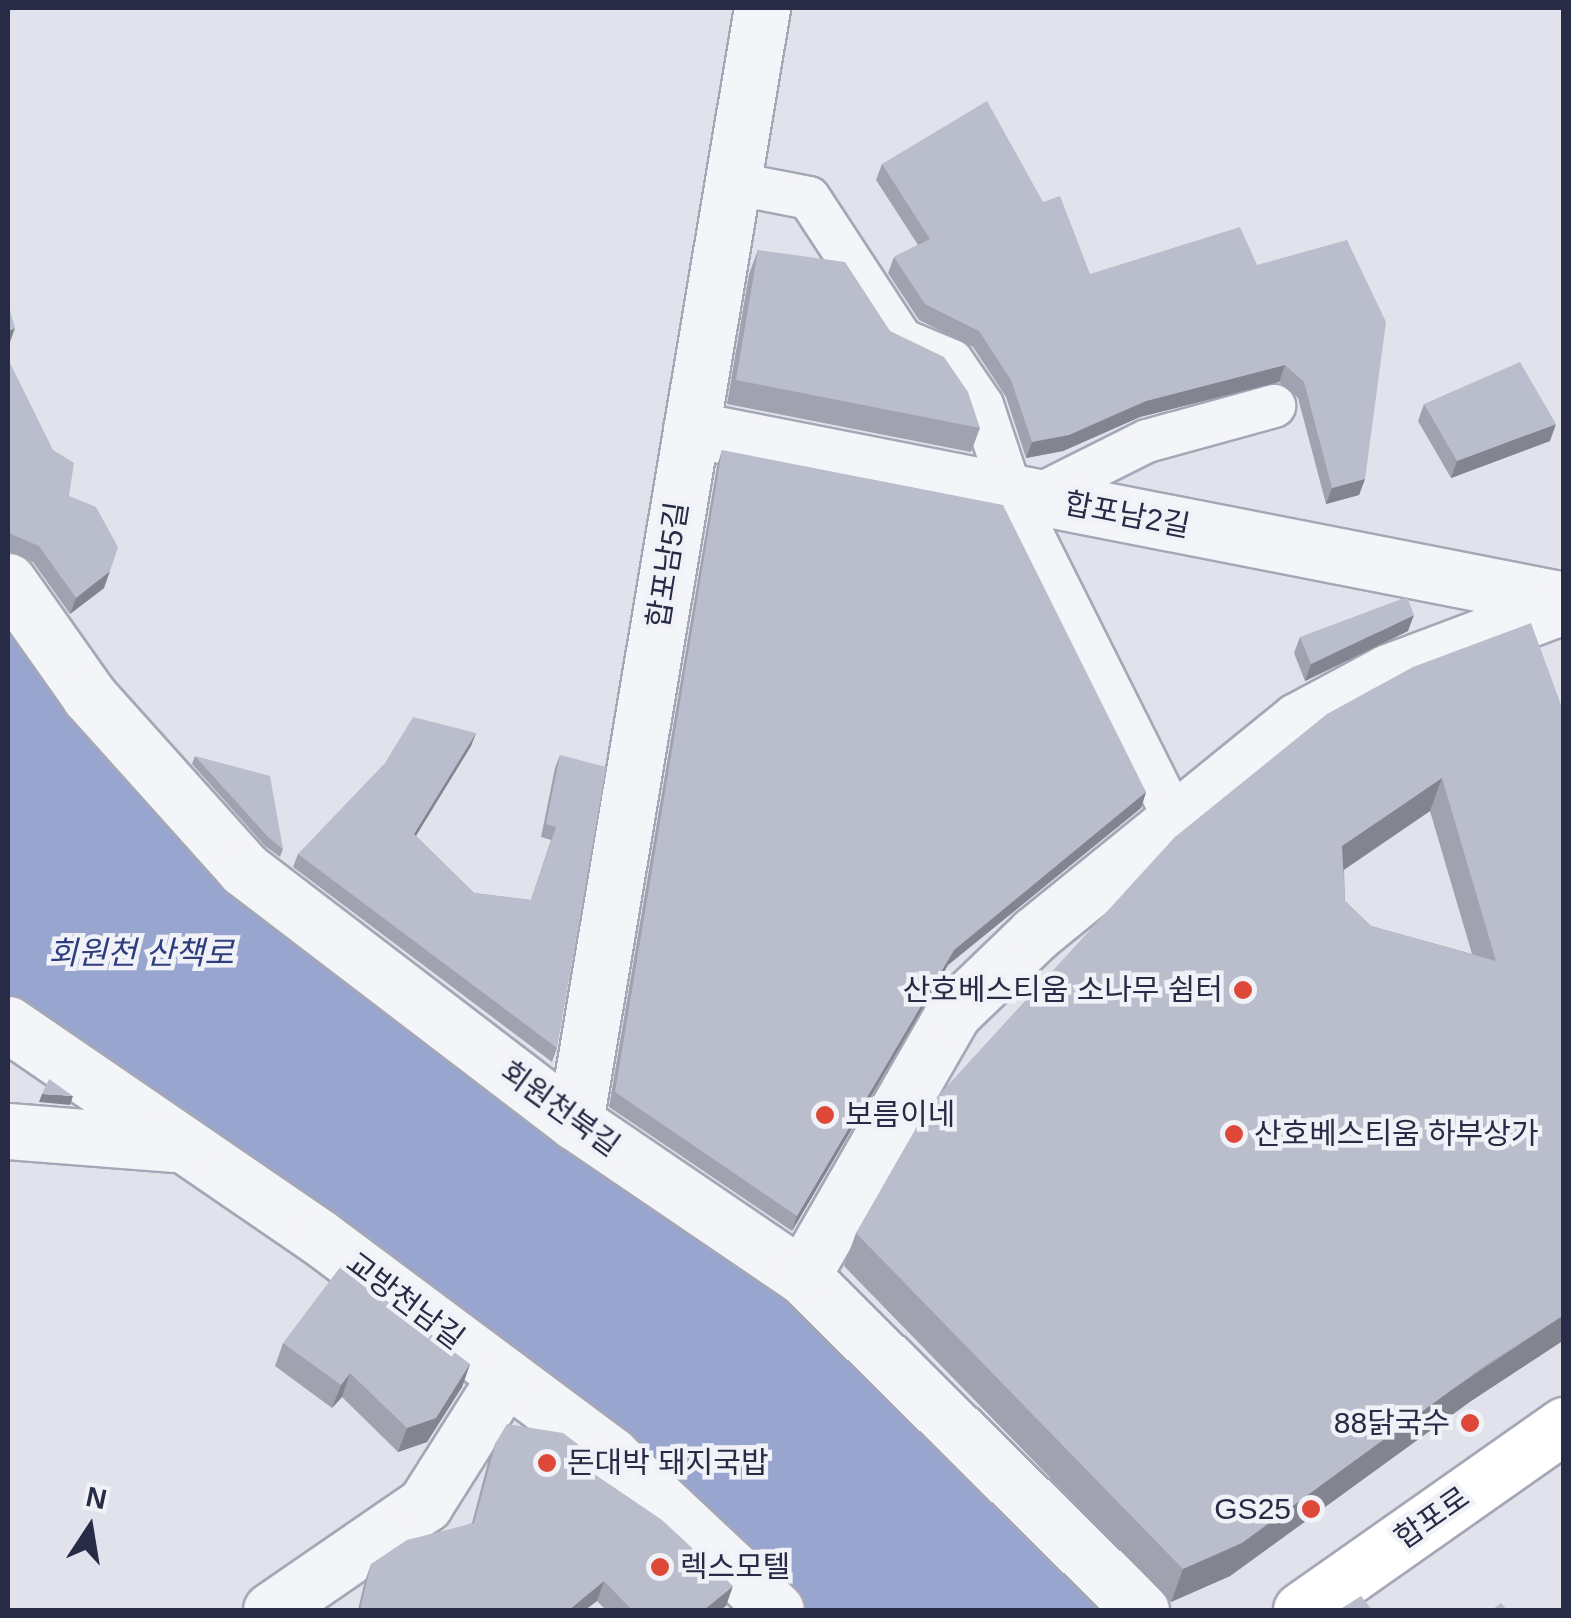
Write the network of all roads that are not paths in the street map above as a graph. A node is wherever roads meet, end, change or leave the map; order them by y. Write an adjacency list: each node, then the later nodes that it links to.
1 (762, 8): 2 (street, 합포남5길)
2 (732, 183): 4 (street, 합포남5길); 5 (street)
3 (1274, 406): 5 (street)
4 (690, 429): 5 (street, 합포남2길); 10 (street, 합포남5길)
5 (1023, 494): 7 (street, 합포남2길); 8 (street)
6 (8, 581): 10 (street, 회원천북길)
7 (1564, 603): 8 (street)
8 (1176, 822): 13 (street)
9 (8, 1024): 12 (street, 교방천남길)
10 (575, 1122): 13 (street, 회원천북길)
11 (8, 1131): 12 (street)
12 (186, 1145): 14 (street, 교방천남길)
13 (802, 1276): 18 (street, 회원천북길)
14 (506, 1376): 16 (street); 17 (street, 교방천남길)
15 (1564, 1425): 19 (main road, 합포로)
16 (272, 1610)
17 (776, 1610)
18 (1141, 1610)
19 (1301, 1610)

